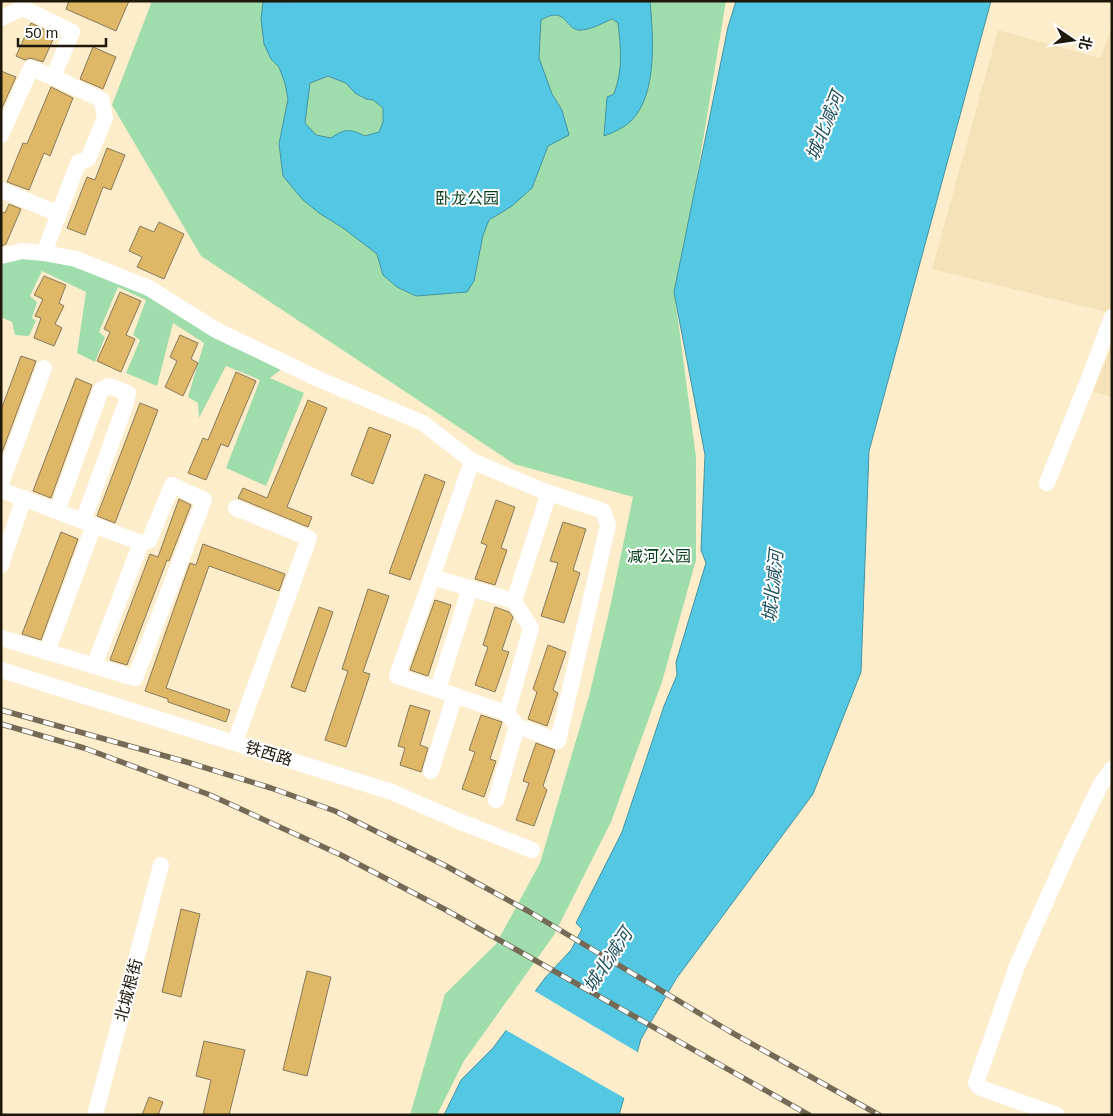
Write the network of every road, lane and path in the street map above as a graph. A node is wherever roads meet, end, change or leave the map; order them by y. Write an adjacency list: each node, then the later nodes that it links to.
1 (1, 18): 2 (street)
2 (53, 77): 3 (street); 5 (street)
3 (1, 135)
4 (1, 190): 5 (street)
5 (59, 214): 6 (street)
6 (44, 253): 7 (street); 10 (street)
7 (1, 256)
8 (1112, 317): 11 (street)
9 (44, 368): 12 (street)
10 (472, 461): 14 (street); 21 (street)
11 (1047, 483)
12 (1, 484)
13 (1, 490): 15 (street)
14 (549, 492): 23 (street); 30 (street)
15 (24, 498): 17 (street); 20 (street)
16 (236, 508): 31 (street)
17 (57, 511): 18 (street); 18 (street)
18 (89, 523): 19 (street); 25 (street)
19 (141, 543): 26 (street); 26 (street)
20 (1, 564)
21 (432, 577): 22 (street); 28 (street)
22 (470, 588): 23 (street); 28 (street)
23 (514, 600): 30 (street)
24 (1, 638): 25 (street)
25 (47, 652): 26 (street)
26 (94, 666)
27 (1, 670): 31 (street, 铁西路)
28 (438, 689): 29 (street)
29 (455, 695): 30 (street); 33 (street)
30 (512, 719): 34 (street)
31 (235, 742): 35 (street, 铁西路)
32 (1112, 769): 38 (street)
33 (431, 771)
34 (496, 800)
35 (532, 850)
36 (160, 865): 37 (street, 北城根街)
37 (95, 1115)
38 (1057, 1115)

